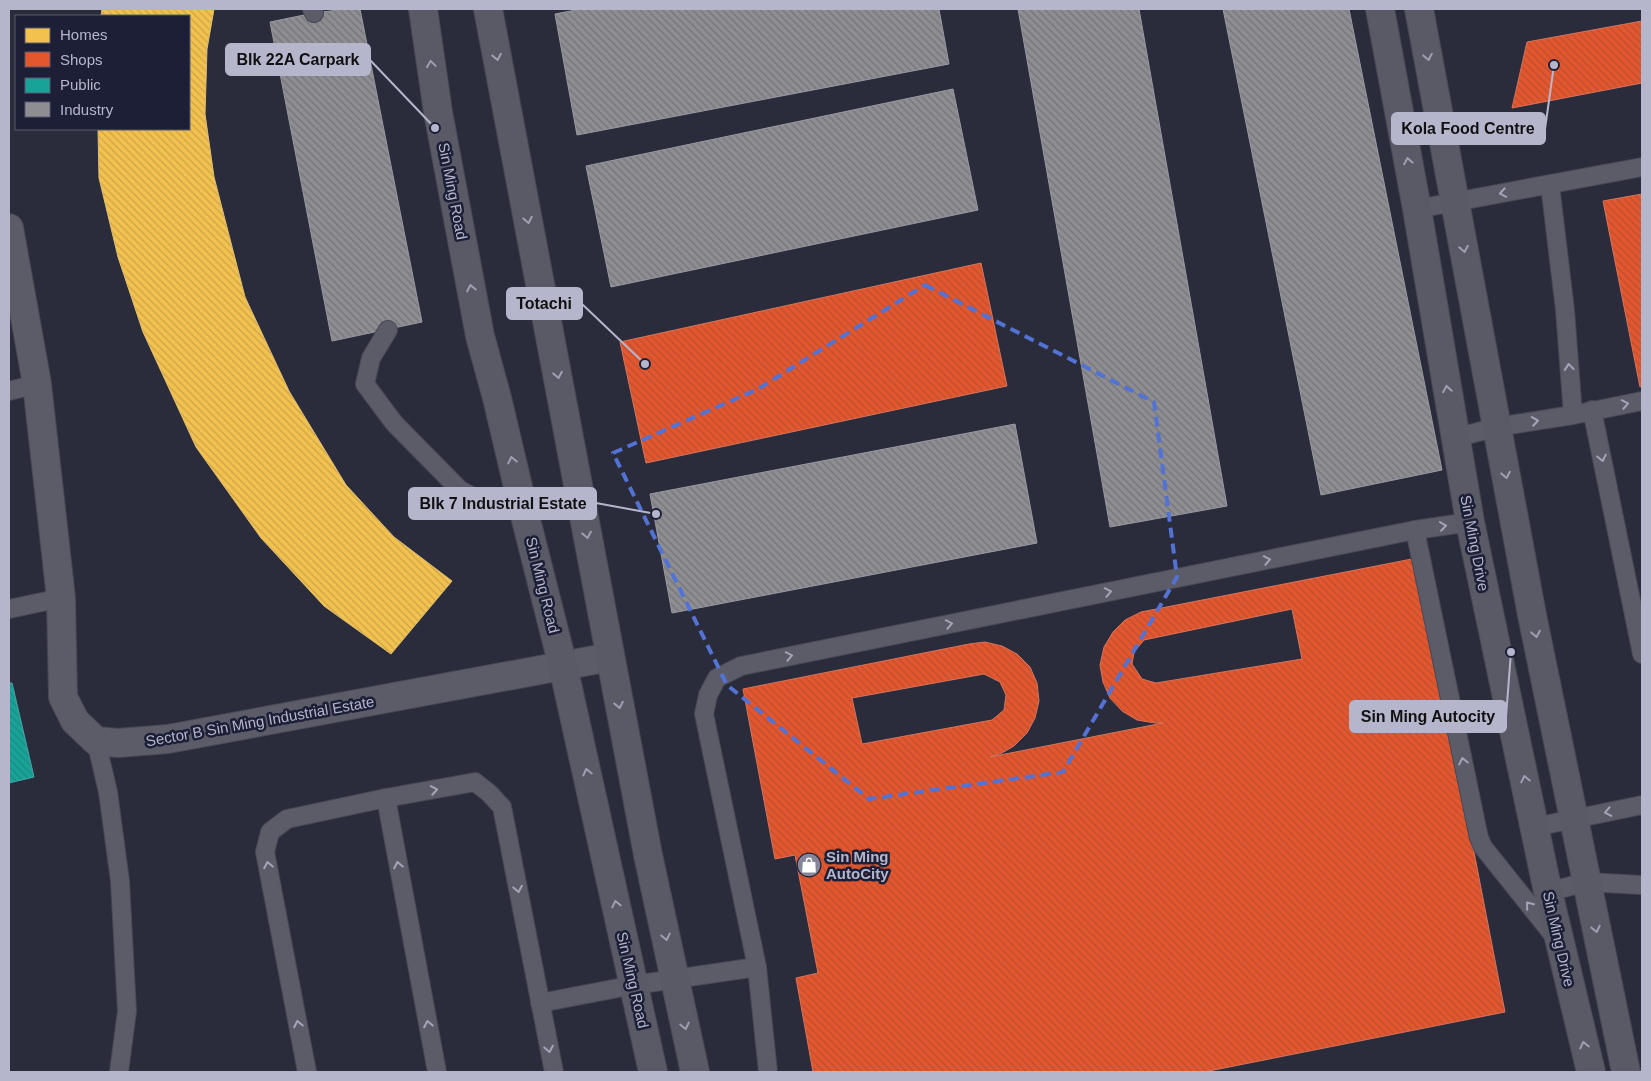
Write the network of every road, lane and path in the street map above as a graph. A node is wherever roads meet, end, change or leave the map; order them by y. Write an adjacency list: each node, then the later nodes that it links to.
1 (423, 9): 18 (street, Sin Ming Road, one-way to 1)
2 (488, 9): 24 (street, one-way to 24)
3 (1380, 9): 8 (street, Sin Ming Drive, one-way to 3)
4 (1419, 9): 7 (street, one-way to 7)
5 (1642, 167): 6 (lane)
6 (1550, 185): 7 (lane, one-way to 7); 15 (lane, one-way to 6)
7 (1456, 201): 8 (lane); 16 (street, one-way to 16)
8 (1417, 209): 17 (street, Sin Ming Drive, one-way to 8)
9 (9, 228): 11 (street)
10 (388, 330): 18 (lane)
11 (37, 384): 12 (lane); 21 (street)
12 (9, 391)
13 (1642, 401): 14 (lane, one-way to 13)
14 (1592, 410): 15 (lane); 23 (lane, one-way to 23)
15 (1573, 416): 16 (lane, one-way to 15)
16 (1497, 427): 17 (lane); 29 (street, one-way to 29)
17 (1455, 438): 19 (street, Sin Ming Drive)
18 (523, 508): 25 (street, Sin Ming Road)
19 (1470, 522): 20 (lane, one-way to 19); 30 (street, Sin Ming Drive, one-way to 19)
20 (1415, 530): 34 (lane, one-way to 20); 35 (lane, one-way to 20)
21 (61, 598): 22 (lane); 26 (street)
22 (9, 609)
23 (1642, 654)
24 (610, 657): 25 (street, Sector B Sin Ming Industrial Estate); 36 (street, one-way to 36)
25 (563, 666): 26 (street, Sector B Sin Ming Industrial Estate); 37 (street, Sin Ming Road, one-way to 25)
26 (96, 741): 39 (lane)
27 (386, 798): 38 (lane, one-way to 38); 40 (lane, one-way to 27); 41 (lane, one-way to 27)
28 (1642, 805): 29 (lane, one-way to 29)
29 (1573, 819): 30 (lane); 31 (street)
30 (1535, 827): 33 (street, Sin Ming Drive)
31 (1586, 882): 32 (lane); 33 (lane); 47 (street, one-way to 47)
32 (1642, 885)
33 (1548, 892): 34 (street, Sin Ming Drive)
34 (1560, 943): 46 (street, Sin Ming Drive, one-way to 34)
35 (756, 967): 36 (lane); 45 (lane)
36 (675, 979): 37 (lane); 44 (street, one-way to 44)
37 (634, 985): 38 (lane); 43 (street, Sin Ming Road)
38 (540, 1003): 42 (lane, one-way to 42)
39 (119, 1072)
40 (307, 1072)
41 (437, 1072)
42 (554, 1072)
43 (653, 1072)
44 (695, 1072)
45 (768, 1072)
46 (1590, 1072)
47 (1626, 1072)

